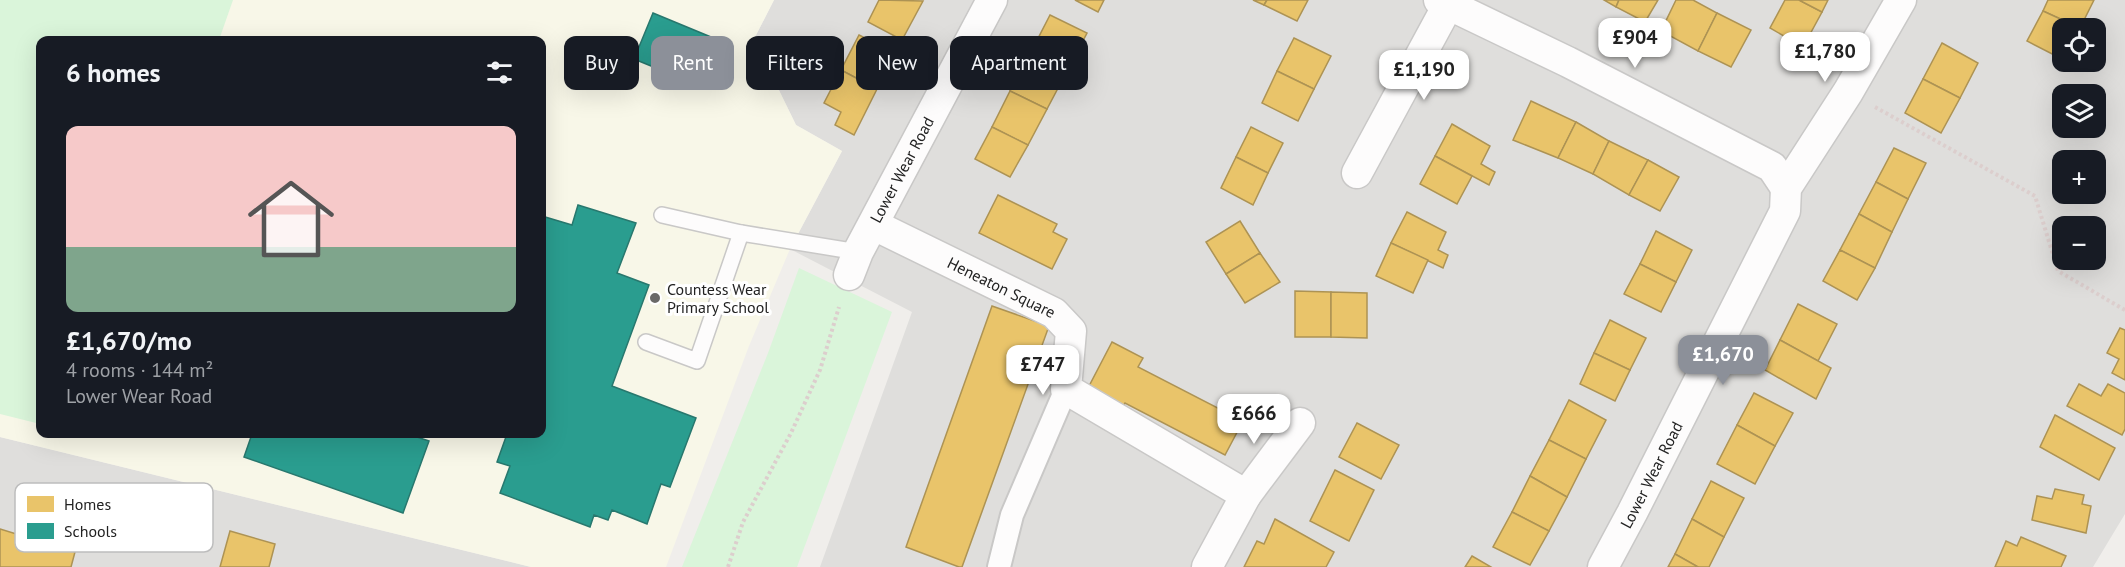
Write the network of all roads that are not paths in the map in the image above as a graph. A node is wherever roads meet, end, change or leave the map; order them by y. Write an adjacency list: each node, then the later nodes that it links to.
1 (992, 0): 7 (street, Lower Wear Road)
2 (1901, 0): 5 (street, Lower Wear Road)
3 (1443, 3): 4 (street); 5 (street)
4 (1357, 173)
5 (1786, 188): 16 (street, Lower Wear Road)
6 (662, 215): 8 (lane)
7 (874, 225): 9 (street, Lower Wear Road); 11 (street, Heneaton Square)
8 (741, 233): 9 (lane); 10 (lane)
9 (854, 264)
10 (646, 342)
11 (1066, 389): 13 (street); 14 (street, Heneaton Square)
12 (1300, 423): 13 (street)
13 (1246, 495): 15 (street)
14 (999, 567)
15 (1207, 567)
16 (1603, 567)

